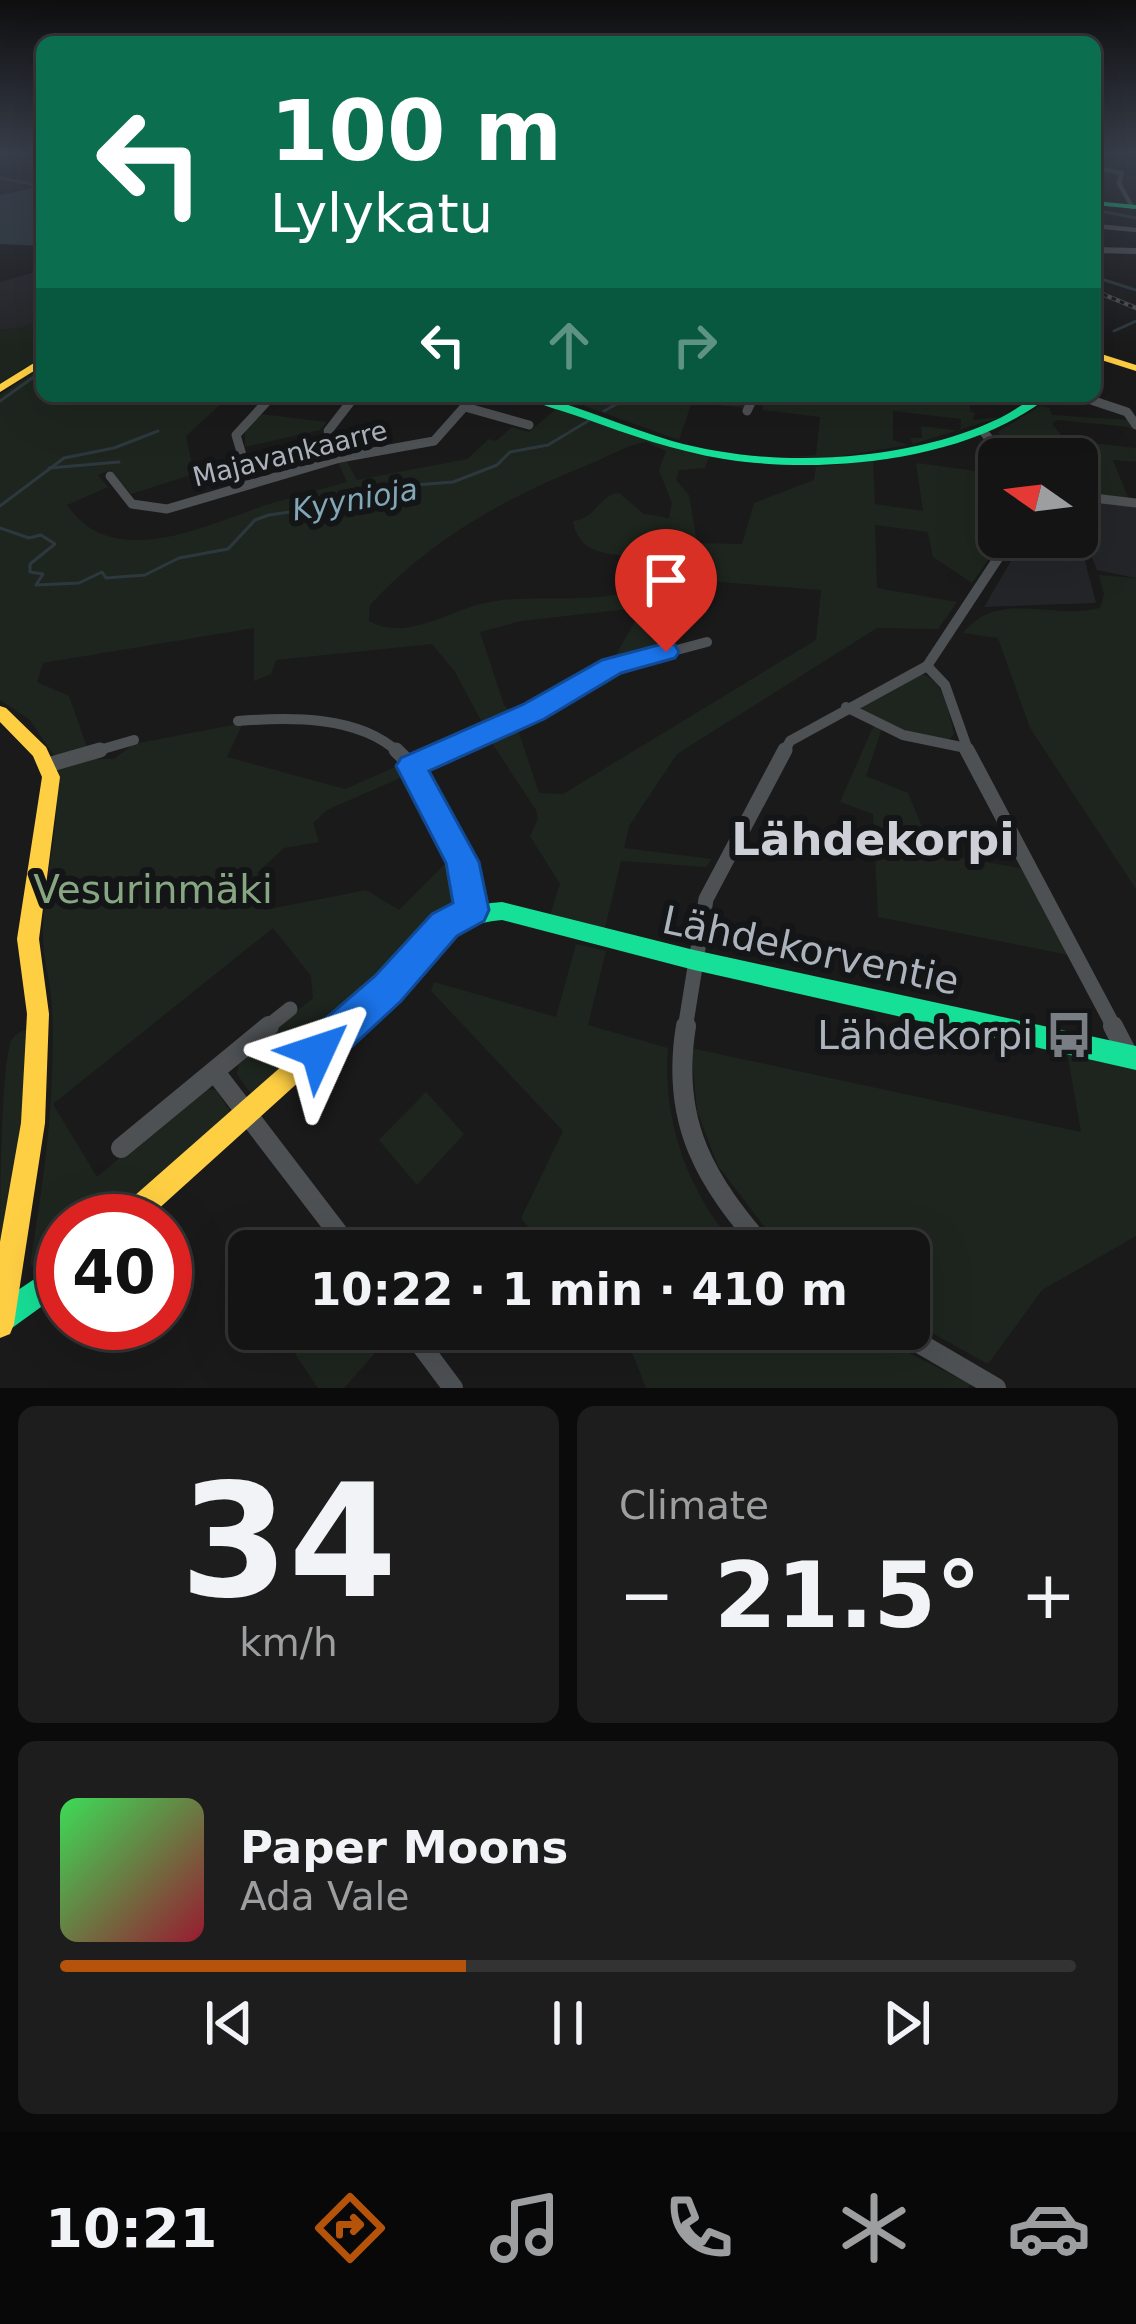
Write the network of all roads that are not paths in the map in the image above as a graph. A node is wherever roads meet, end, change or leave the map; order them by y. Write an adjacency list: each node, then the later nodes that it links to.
1 (1101, 230): 2 (street)
2 (1136, 230)
3 (1101, 240): 5 (street)
4 (1101, 250): 5 (street)
5 (1107, 250): 6 (street)
6 (1136, 251)
7 (1101, 358): 9 (main road)
8 (36, 365): 10 (main road)
9 (1136, 368)
10 (0, 388)
11 (266, 402): 26 (street)
12 (350, 402): 24 (street)
13 (469, 402): 18 (street, Majavankaarre)
14 (547, 402): 22 (main road)
15 (1034, 402): 22 (main road)
16 (1097, 402): 21 (street)
17 (751, 403): 19 (street)
18 (465, 407): 20 (street); 24 (street, Majavankaarre)
19 (759, 412)
20 (529, 425)
21 (1136, 425)
22 (983, 431): 23 (street)
23 (988, 438)
24 (340, 458): 26 (street, Majavankaarre)
25 (110, 476): 26 (street, Majavankaarre)
26 (250, 482)
27 (1098, 498): 28 (street)
28 (1136, 503)
29 (998, 558): 31 (street)
30 (706, 642): 38 (street)
31 (927, 666): 32 (street); 36 (street)
32 (846, 707): 36 (street); 40 (street)
33 (0, 712): 37 (main road)
34 (238, 722): 38 (street)
35 (134, 740): 37 (street)
36 (966, 748): 42 (street)
37 (48, 765): 50 (main road)
38 (411, 766): 39 (street)
39 (472, 910): 40 (main road, Lähdekorventie); 44 (main road)
40 (694, 960): 42 (main road, Lähdekorventie); 48 (street)
41 (290, 1009): 43 (street)
42 (1132, 1057)
43 (215, 1072): 44 (street); 45 (street)
44 (248, 1113): 46 (main road); 47 (street)
45 (121, 1148)
46 (156, 1194)
47 (336, 1230)
48 (748, 1230)
49 (36, 1297): 50 (main road)
50 (1, 1321)
51 (930, 1349): 54 (street)
52 (425, 1350): 53 (street)
53 (453, 1388)
54 (996, 1388)

